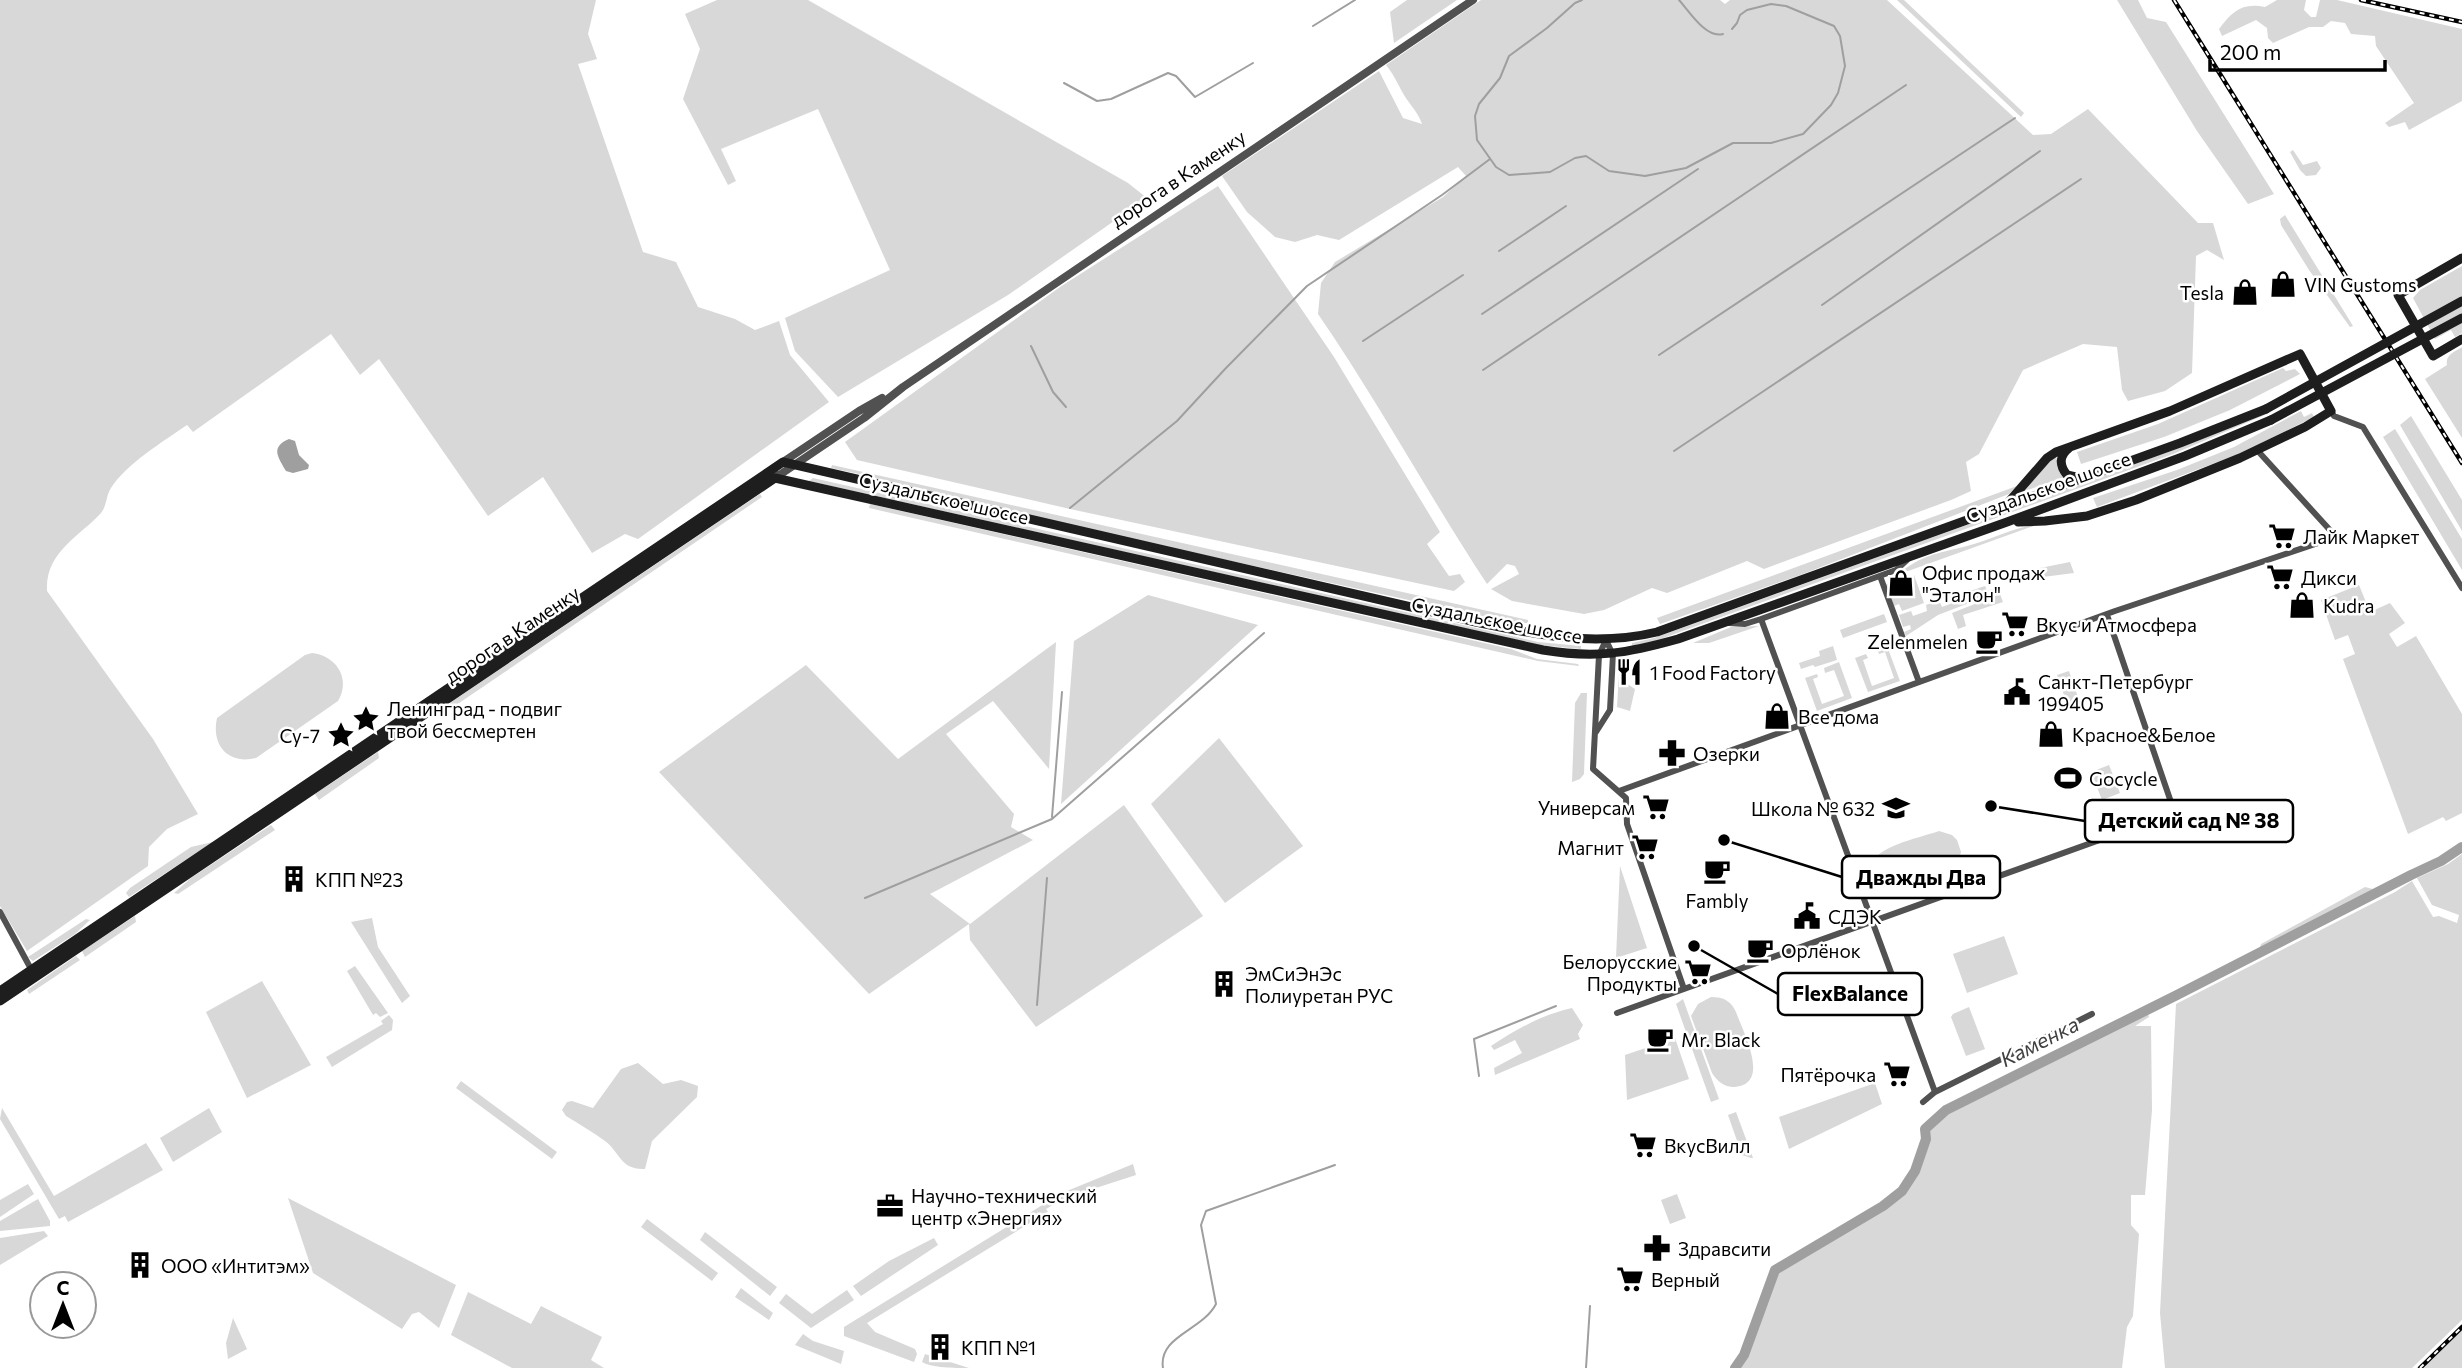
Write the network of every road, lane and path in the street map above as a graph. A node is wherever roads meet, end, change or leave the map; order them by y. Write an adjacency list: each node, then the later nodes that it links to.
1 (1473, 0): 6 (street, дорога в Каменку)
2 (2462, 258): 5 (main road)
3 (2462, 301): 13 (main road, Суздальское шоссе, bridge)
4 (2462, 318): 15 (main road, Суздальское шоссе, bridge)
5 (2462, 339)
6 (903, 387): 10 (street, дорога в Каменку); 11 (street, дорога в Каменку)
7 (2330, 411): 8 (main road); 9 (main road); 18 (street)
8 (2071, 446): 13 (main road); 14 (main road)
9 (2257, 450): 15 (main road); 19 (street)
10 (783, 462): 11 (main road, Суздальское шоссе); 12 (main road, дорога в Каменку)
11 (795, 465): 12 (street, дорога в Каменку); 22 (main road, Суздальское шоссе)
12 (775, 474): 23 (main road, Суздальское шоссе); 31 (main road, дорога в Каменку); 34 (main road, дорога в Каменку)
13 (2082, 478): 14 (main road, Суздальское шоссе)
14 (2006, 505): 22 (main road, Суздальское шоссе)
15 (2007, 522): 16 (main road, Суздальское шоссе)
16 (1913, 555): 17 (street); 21 (main road, Суздальское шоссе)
17 (1880, 576): 20 (street); 25 (street)
18 (2462, 589)
19 (2107, 615): 25 (street); 30 (street)
20 (1761, 619): 21 (street); 26 (street)
21 (1723, 622): 24 (main road, Суздальское шоссе)
22 (1606, 640): 23 (street); 24 (street)
23 (1599, 655): 24 (main road, Суздальское шоссе); 27 (street)
24 (1613, 655): 27 (street)
25 (1919, 682): 26 (street)
26 (1800, 725): 28 (street); 30 (street)
27 (1595, 734): 28 (street)
28 (1619, 791): 32 (street)
29 (0, 912): 31 (street)
30 (1871, 921): 32 (street); 37 (street)
31 (31, 970): 33 (main road, дорога в Каменку)
32 (1684, 989): 35 (street)
33 (0, 991)
34 (0, 1001)
35 (1616, 1013)
36 (2092, 1014): 37 (street)
37 (1935, 1092): 38 (street)
38 (1923, 1102)

